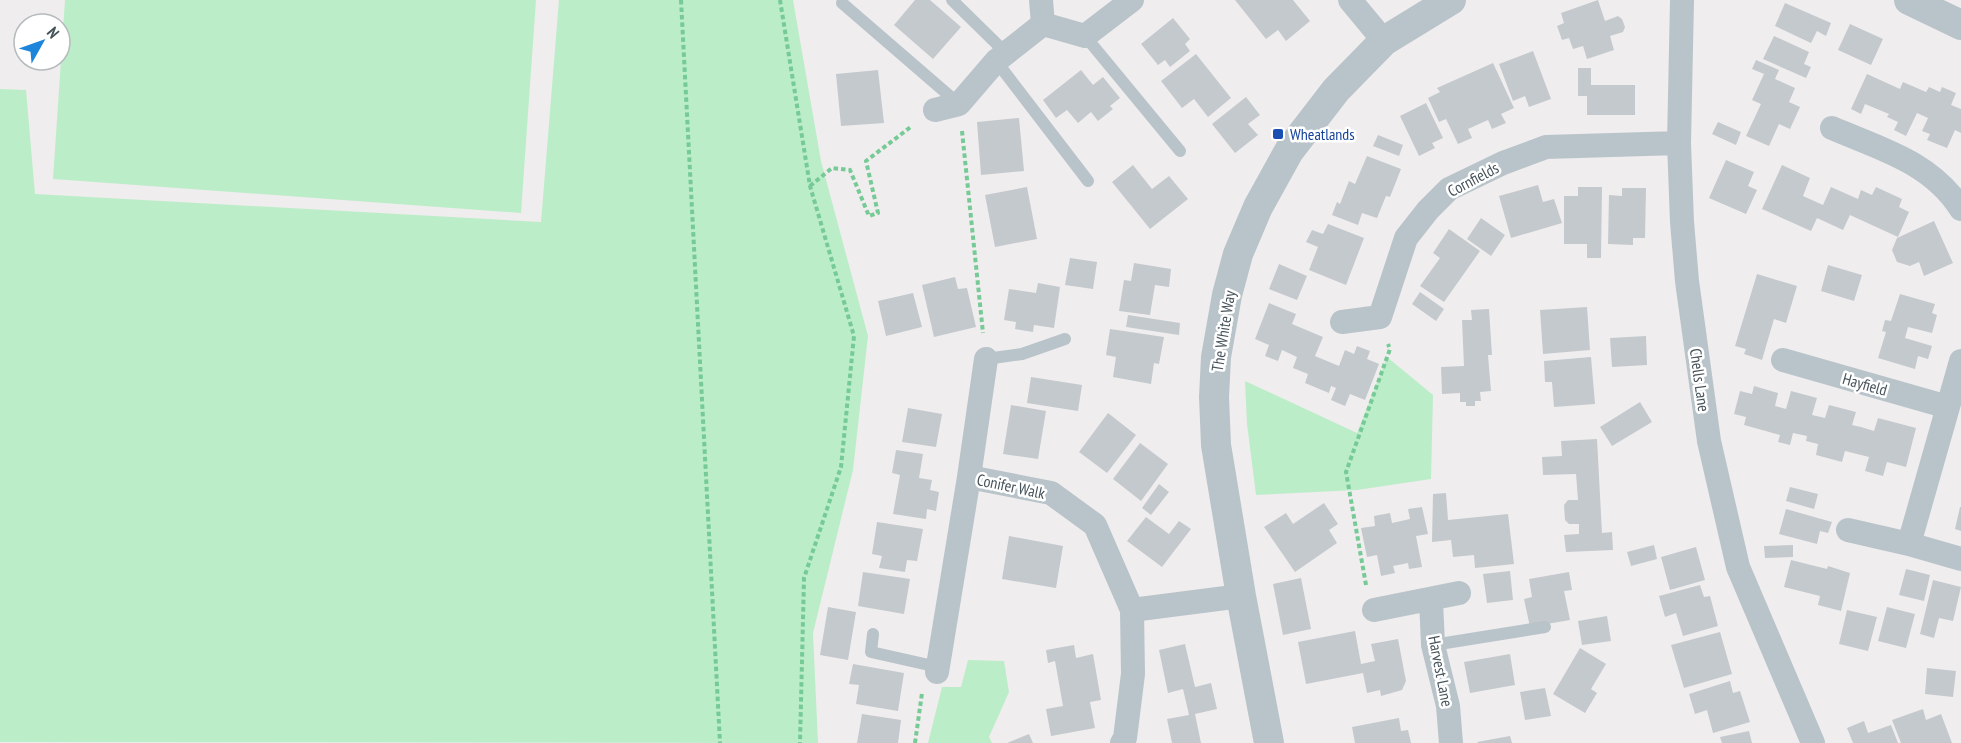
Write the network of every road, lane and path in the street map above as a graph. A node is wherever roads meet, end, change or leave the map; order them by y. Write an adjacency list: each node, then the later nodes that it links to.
1 (681, 0): 43 (path)
2 (780, 0): 21 (path)
3 (952, 0): 14 (lane)
4 (1132, 0): 12 (street)
5 (1350, 0): 13 (street)
6 (1451, 0): 13 (street, The White Way)
7 (1683, 0): 18 (street, Chells Lane)
8 (1909, 0): 11 (street)
9 (842, 3): 15 (lane)
10 (1042, 12): 12 (street); 14 (street)
11 (1961, 25)
12 (1085, 36): 19 (lane)
13 (1384, 41): 35 (street, The White Way)
14 (1001, 57): 15 (street); 20 (lane)
15 (959, 104): 16 (street); 26 (path)
16 (935, 110): 21 (path)
17 (1832, 129): 22 (street)
18 (1679, 143): 23 (street, Cornfields); 49 (street, Chells Lane)
19 (1180, 151)
20 (1088, 180)
21 (810, 186): 44 (path)
22 (1961, 209)
23 (1380, 317): 24 (street); 38 (path)
24 (1342, 322)
25 (1065, 339): 26 (lane)
26 (986, 359): 30 (street, Conifer Walk)
27 (1783, 360): 29 (street, Hayfield)
28 (1961, 361): 29 (street)
29 (1948, 407): 32 (street)
30 (969, 477): 37 (street, Conifer Walk); 42 (street, Conifer Walk)
31 (1848, 530): 32 (street)
32 (1909, 544): 33 (street)
33 (1961, 559)
34 (1459, 593): 36 (street)
35 (1241, 596): 37 (street); 47 (street, The White Way)
36 (1431, 600): 38 (street); 41 (street, Harvest Lane)
37 (1132, 610): 46 (street, Conifer Walk)
38 (1374, 610)
39 (1545, 627): 41 (lane)
40 (873, 634): 42 (lane)
41 (1433, 645): 48 (street, Harvest Lane)
42 (937, 669): 45 (path)
43 (720, 743)
44 (800, 743)
45 (915, 743)
46 (1122, 743)
47 (1269, 743)
48 (1451, 743)
49 (1813, 743)

